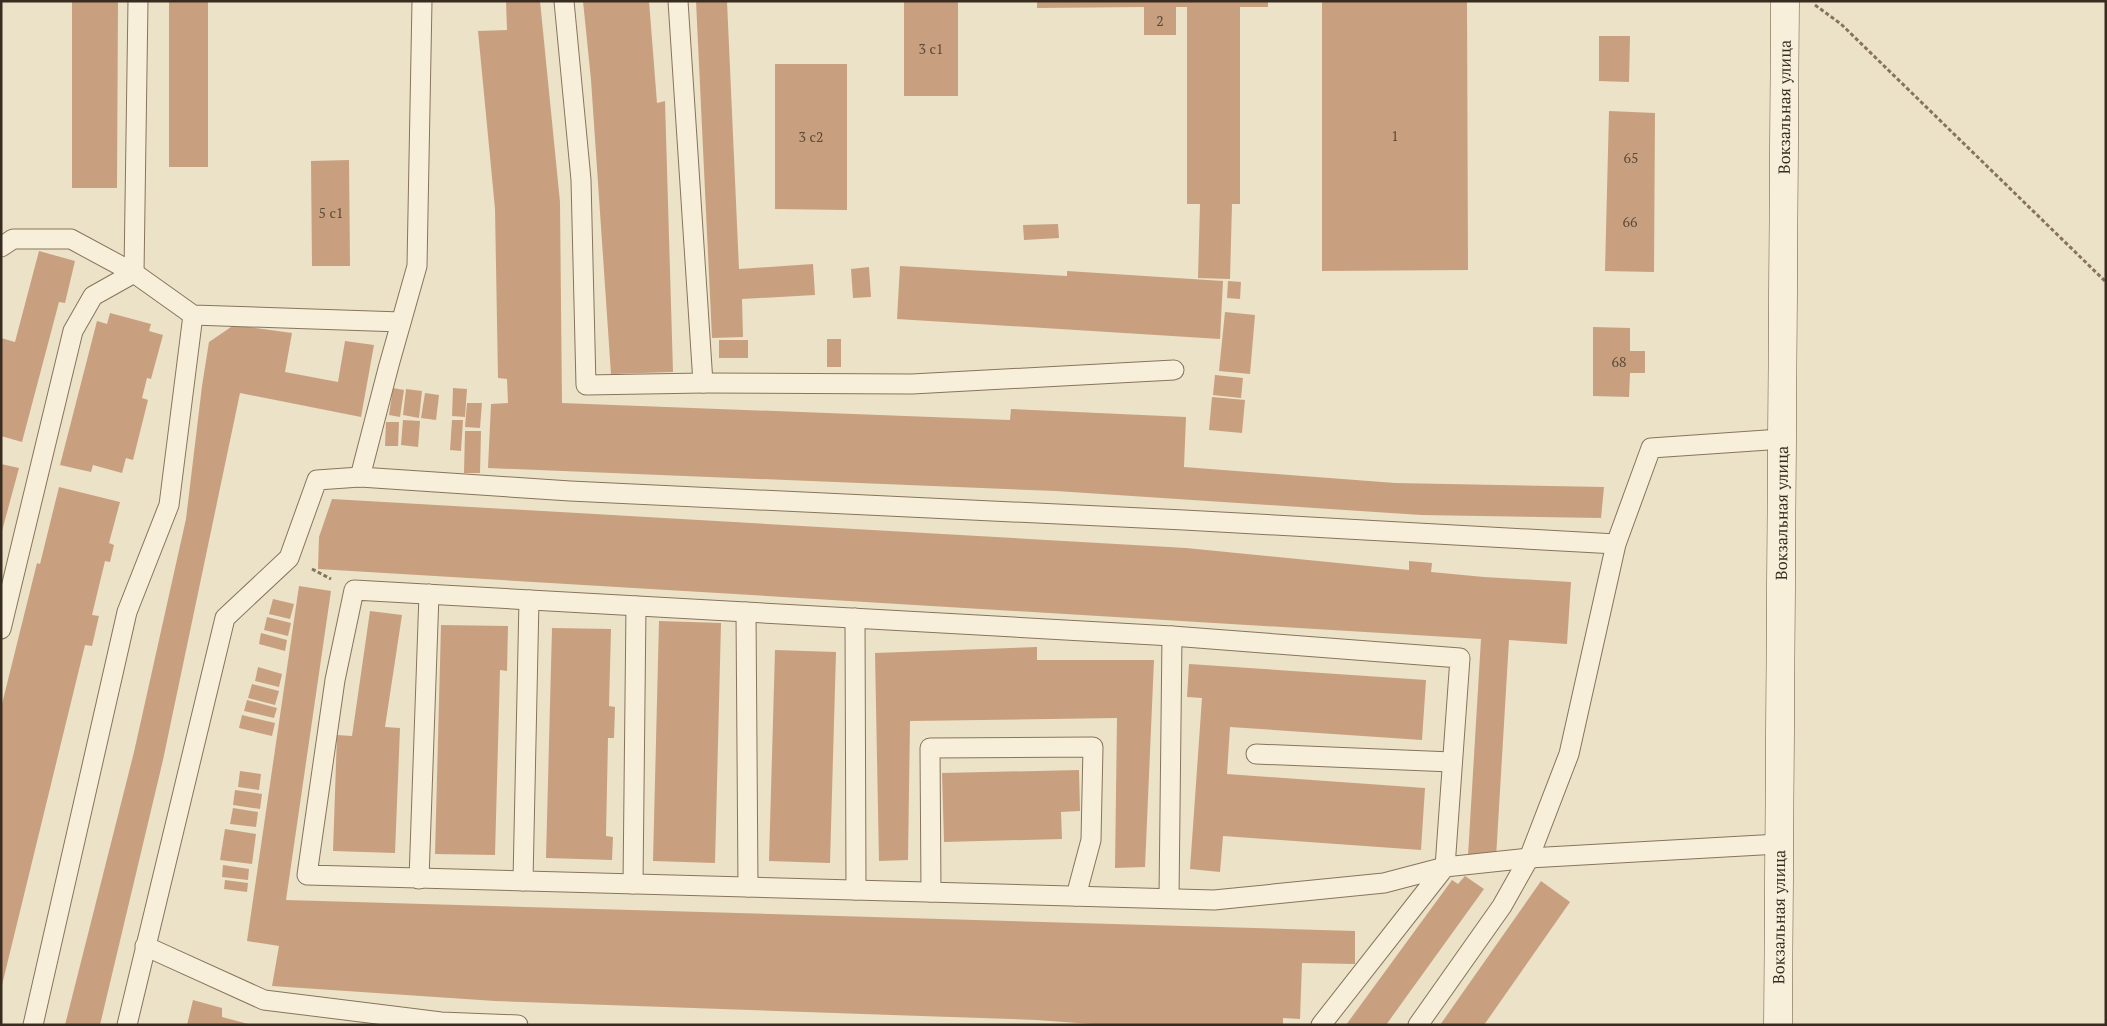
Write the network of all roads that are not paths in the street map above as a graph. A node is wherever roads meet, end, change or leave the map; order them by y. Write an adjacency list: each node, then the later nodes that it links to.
1 (138, 1): 7 (lane)
2 (422, 1): 9 (lane)
3 (564, 1): 11 (lane)
4 (678, 1): 11 (lane)
5 (1785, 1): 12 (main road, Вокзальная улица)
6 (1, 247): 7 (lane)
7 (134, 273): 8 (lane); 20 (lane)
8 (193, 316): 9 (lane); 36 (lane)
9 (401, 322): 13 (lane)
10 (1174, 370): 11 (lane)
11 (703, 383)
12 (1782, 439): 14 (lane); 24 (main road, Вокзальная улица)
13 (360, 477): 14 (lane); 35 (lane)
14 (1616, 544): 25 (lane)
15 (429, 594): 16 (lane); 27 (lane); 27 (lane)
16 (529, 600): 17 (lane); 28 (lane)
17 (636, 606): 18 (lane); 29 (lane)
18 (746, 612): 19 (lane); 30 (lane)
19 (855, 618): 21 (lane); 31 (lane)
20 (1, 629)
21 (1172, 636): 23 (lane); 34 (lane)
22 (1256, 754): 23 (lane)
23 (1452, 762): 26 (lane)
24 (1779, 844): 25 (lane); 41 (main road, Вокзальная улица)
25 (1529, 858): 26 (lane); 40 (lane)
26 (1445, 866): 34 (lane); 39 (lane)
27 (419, 879): 28 (lane)
28 (523, 881): 29 (lane)
29 (633, 884): 30 (lane)
30 (748, 887): 31 (lane)
31 (856, 890): 32 (lane)
32 (931, 892): 33 (lane); 33 (lane)
33 (1076, 896): 34 (lane)
34 (1169, 898)
35 (145, 946): 37 (lane); 38 (lane)
36 (33, 1025)
37 (127, 1025)
38 (518, 1025)
39 (1321, 1025)
40 (1418, 1025)
41 (1778, 1025)

